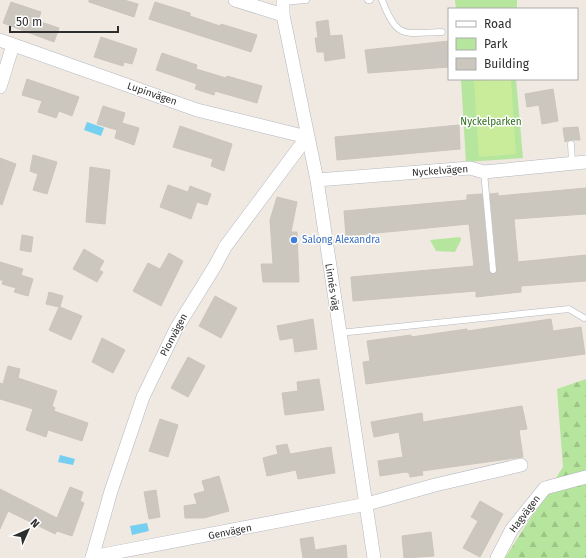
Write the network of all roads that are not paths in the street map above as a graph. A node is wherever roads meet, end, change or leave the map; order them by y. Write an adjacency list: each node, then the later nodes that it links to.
1 (235, 0): 4 (street)
2 (306, 0): 4 (lane)
3 (382, 0): 5 (lane)
4 (283, 6): 9 (street, Linnés väg)
5 (442, 32)
6 (0, 40): 7 (street, Lupinvägen)
7 (13, 45): 8 (street); 9 (street, Lupinvägen)
8 (0, 86)
9 (307, 137): 14 (street, Linnés väg); 21 (street, Pionvägen)
10 (571, 144): 12 (lane)
11 (586, 162): 12 (street, Nyckelvägen)
12 (572, 163): 13 (street, Nyckelvägen)
13 (484, 172): 14 (street, Nyckelvägen); 15 (lane)
14 (317, 180): 17 (street, Linnés väg)
15 (493, 270)
16 (584, 318): 17 (lane)
17 (339, 333): 20 (street, Linnés väg)
18 (521, 465): 20 (street)
19 (586, 477): 23 (street, Hagvägen)
20 (366, 504): 21 (street, Genvägen); 22 (street, Linnés väg)
21 (92, 558)
22 (374, 558)
23 (497, 558)

